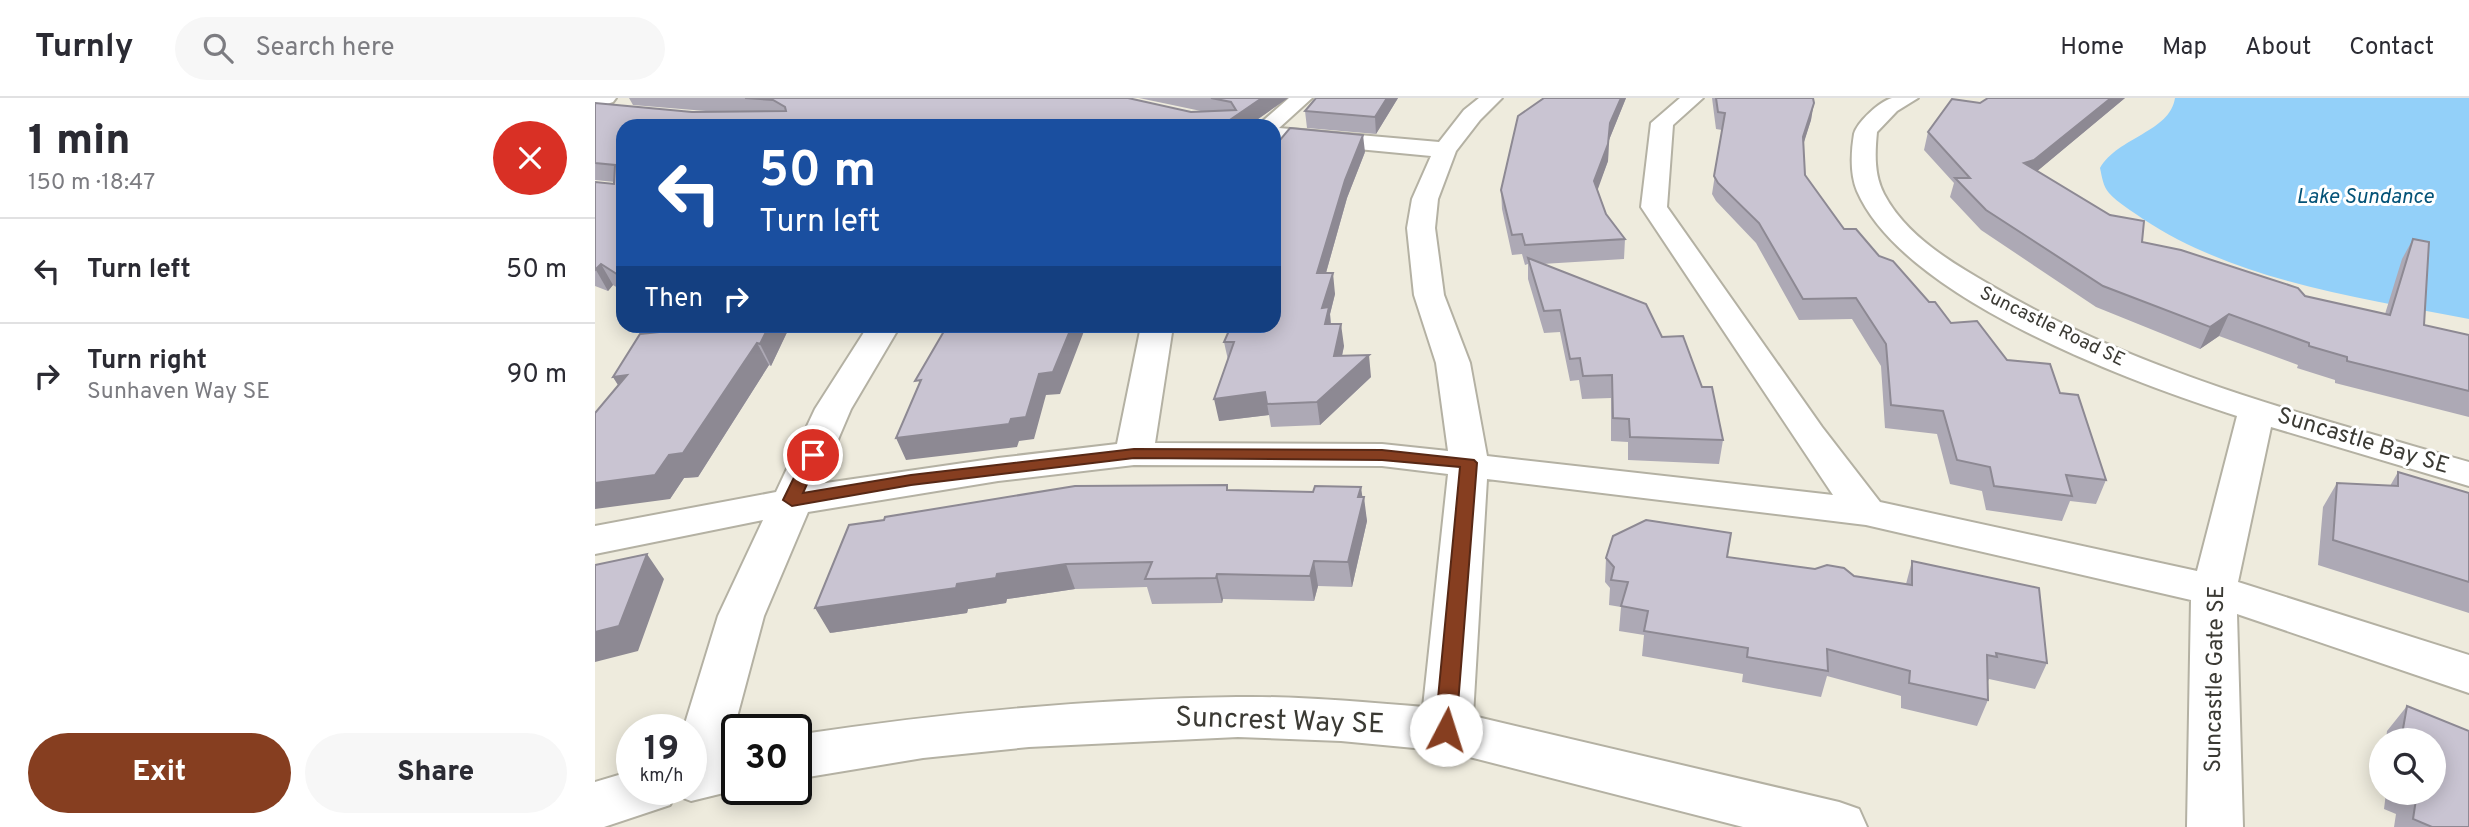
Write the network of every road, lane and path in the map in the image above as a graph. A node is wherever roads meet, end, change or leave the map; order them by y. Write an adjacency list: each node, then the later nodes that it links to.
1 (1302, 98): 8 (street)
2 (1492, 98): 10 (street)
3 (1693, 98): 18 (street)
4 (1908, 98): 13 (street, Suncastle Road SE)
5 (595, 102): 6 (street)
6 (614, 106): 7 (street)
7 (595, 111)
8 (1276, 119)
9 (1281, 135): 10 (street)
10 (1445, 150): 15 (street)
11 (880, 333): 17 (street)
12 (1156, 333): 14 (street)
13 (2257, 410): 16 (street, Suncastle Bay SE); 20 (street, Suncastle Gate SE)
14 (1134, 454): 15 (street); 17 (street)
15 (1469, 463): 18 (street); 22 (street)
16 (2469, 474)
17 (792, 500): 19 (street); 23 (street)
18 (1866, 513): 20 (street)
19 (595, 540)
20 (2214, 590): 21 (street); 28 (street, Suncastle Gate SE)
21 (2469, 674)
22 (1446, 730): 24 (street, Suncrest Way SE); 27 (street, Suncrest Way SE)
23 (707, 733)
24 (812, 754)
25 (616, 800): 26 (street)
26 (595, 806)
27 (1839, 827)
28 (2215, 827)

